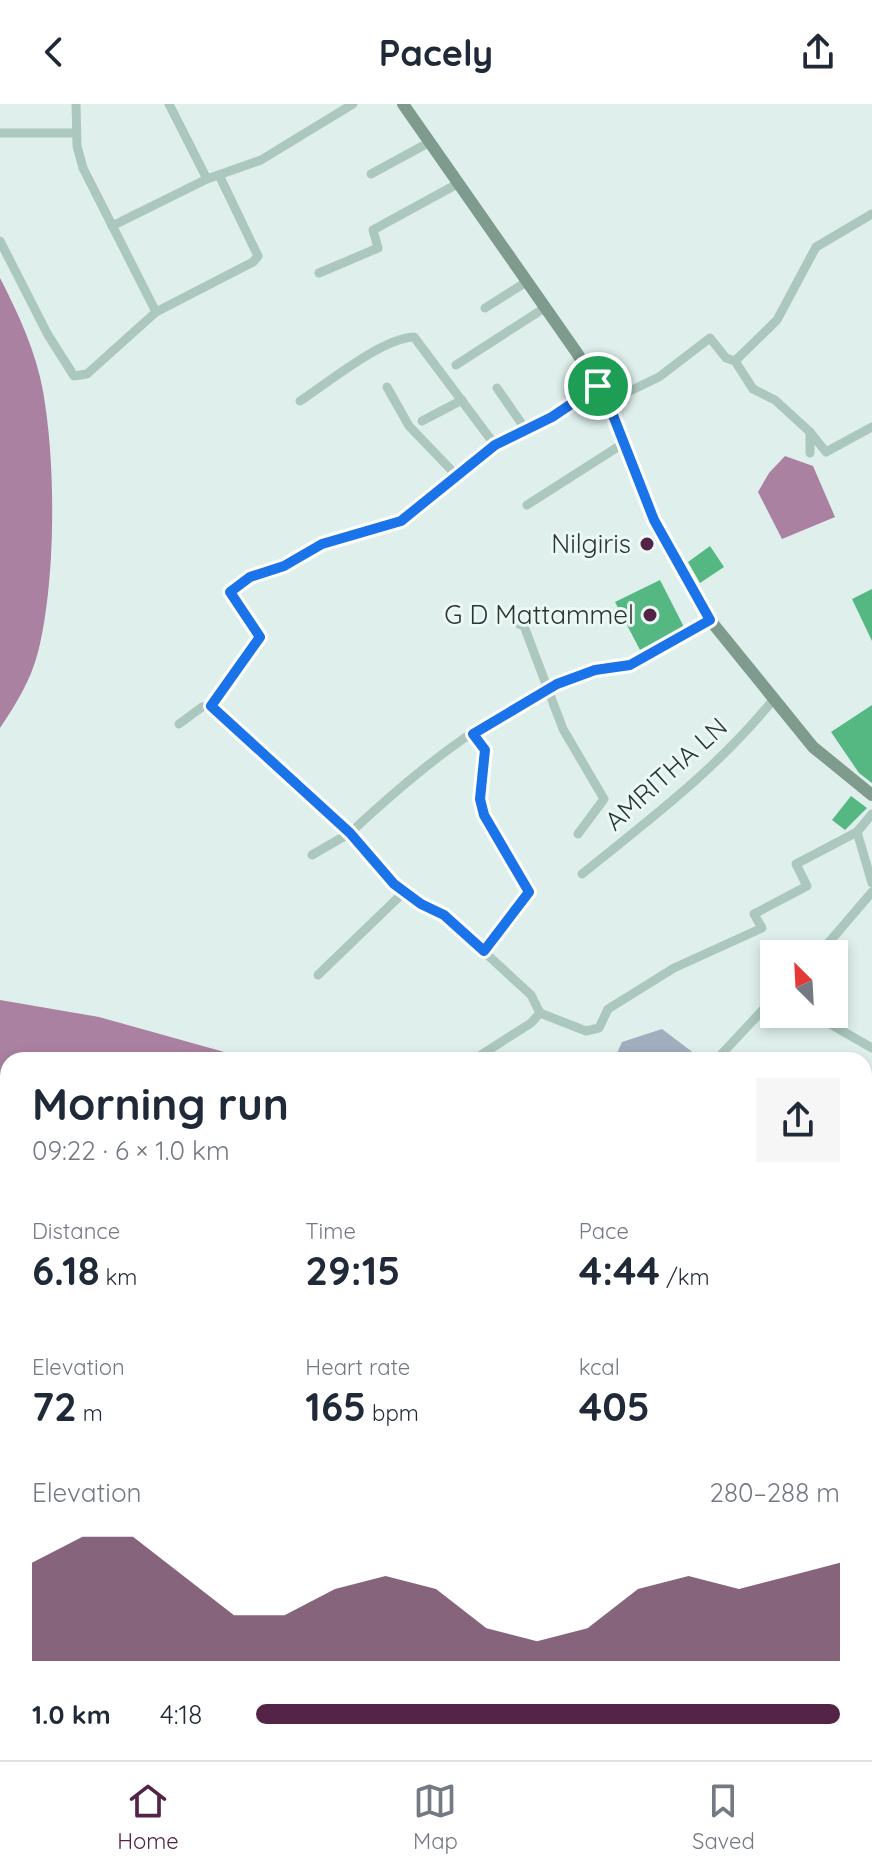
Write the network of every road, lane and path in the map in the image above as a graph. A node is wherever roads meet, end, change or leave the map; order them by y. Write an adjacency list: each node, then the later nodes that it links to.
1 (76, 104): 6 (street)
2 (169, 104): 10 (street)
3 (353, 104): 9 (street)
4 (403, 104): 7 (main road)
5 (0, 133): 6 (street)
6 (76, 133): 13 (street)
7 (430, 142): 8 (street); 11 (main road)
8 (371, 174)
9 (219, 175): 10 (street); 19 (street)
10 (207, 179): 13 (street)
11 (459, 183): 15 (street); 16 (main road)
12 (872, 214): 20 (street)
13 (112, 226): 19 (street)
14 (0, 241): 19 (street)
15 (319, 273)
16 (528, 281): 17 (main road); 18 (street)
17 (546, 307): 21 (street); 22 (main road)
18 (485, 308)
19 (156, 312)
20 (735, 361): 27 (street); 31 (street)
21 (456, 365)
22 (598, 386): 27 (main road); 30 (street)
23 (387, 387): 35 (street)
24 (497, 388): 30 (street)
25 (462, 400): 26 (street); 28 (street); 33 (street)
26 (300, 401)
27 (607, 402): 32 (main road)
28 (422, 421)
29 (872, 427): 31 (street)
30 (526, 430): 33 (street)
31 (810, 432): 34 (street)
32 (624, 443): 36 (street); 37 (main road)
33 (495, 445): 35 (street)
34 (810, 453)
35 (457, 476): 41 (street)
36 (527, 505)
37 (710, 620): 39 (street); 40 (main road)
38 (519, 624): 39 (street)
39 (548, 690): 43 (street); 48 (street)
40 (771, 697): 44 (main road); 50 (street, AMRITHA LN)
41 (211, 706): 42 (street); 47 (street)
42 (179, 724)
43 (473, 734): 47 (street); 55 (street)
44 (872, 795)
45 (872, 814): 46 (street)
46 (857, 832): 51 (street); 57 (street)
47 (350, 833): 49 (street); 52 (street)
48 (578, 834)
49 (312, 855)
50 (582, 874)
51 (872, 883)
52 (404, 892): 55 (street); 56 (street)
53 (872, 892): 54 (street)
54 (831, 940)
55 (484, 951): 57 (street)
56 (318, 975)
57 (540, 1013): 61 (street)
58 (760, 1013): 62 (street)
59 (837, 1028): 60 (street)
60 (872, 1048)
61 (486, 1052)
62 (723, 1052)

